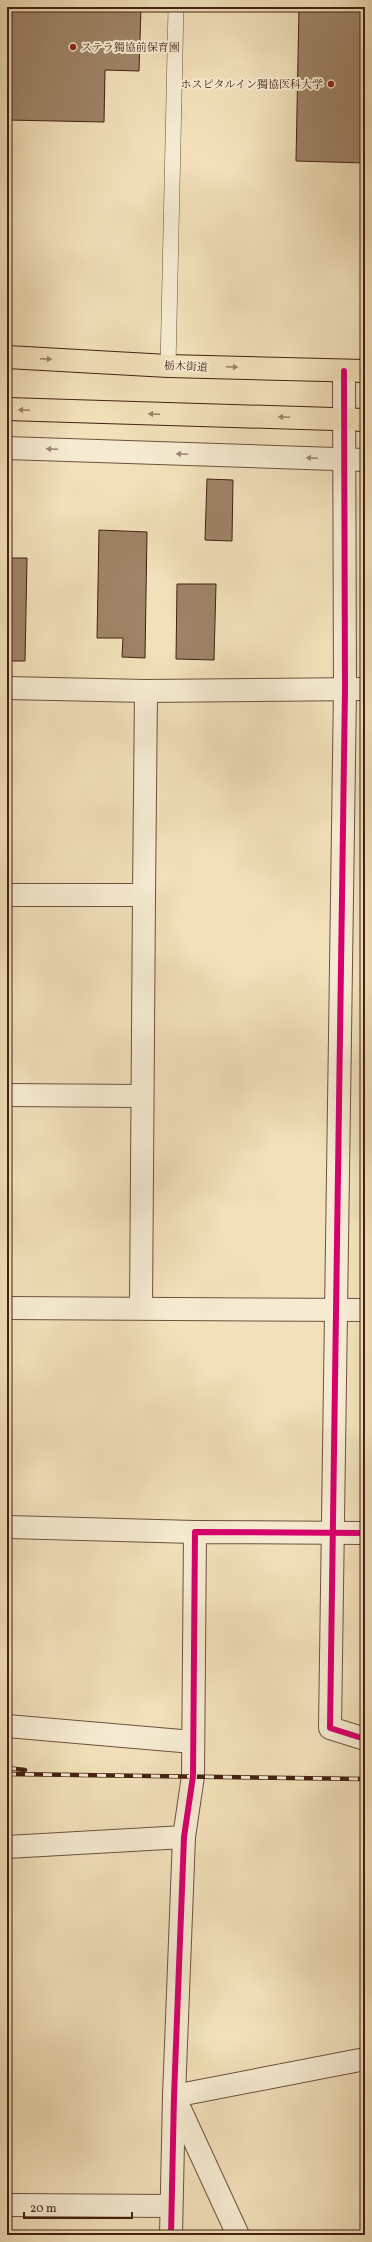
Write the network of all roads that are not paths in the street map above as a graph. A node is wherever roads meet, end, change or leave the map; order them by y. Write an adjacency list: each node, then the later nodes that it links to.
1 (176, 7): 3 (lane)
2 (7, 357): 3 (main road, 栃木街道, one-way to 3)
3 (168, 366): 4 (main road, 栃木街道, one-way to 4)
4 (354, 371): 6 (street)
5 (7, 410): 6 (main road, one-way to 5)
6 (355, 419): 8 (street)
7 (7, 448): 8 (street, one-way to 7)
8 (355, 460): 10 (street)
9 (7, 688): 11 (street)
10 (355, 689): 11 (street); 18 (street)
11 (146, 692): 13 (street)
12 (7, 895): 13 (street)
13 (144, 895): 15 (street)
14 (7, 1095): 15 (street)
15 (141, 1096): 17 (street)
16 (7, 1308): 17 (street)
17 (141, 1308): 18 (street)
18 (335, 1310): 19 (street); 23 (street)
19 (365, 1310)
20 (7, 1527): 21 (street)
21 (195, 1532): 23 (street); 26 (street)
22 (365, 1533): 23 (street)
23 (334, 1534): 25 (street)
24 (7, 1726): 26 (street)
25 (365, 1739)
26 (193, 1742): 27 (street)
27 (184, 1837): 28 (street); 30 (street)
28 (7, 1847)
29 (365, 2059): 30 (street)
30 (174, 2096): 32 (street); 34 (street)
31 (7, 2205): 32 (street)
32 (171, 2206): 33 (street)
33 (171, 2235)
34 (238, 2235)

